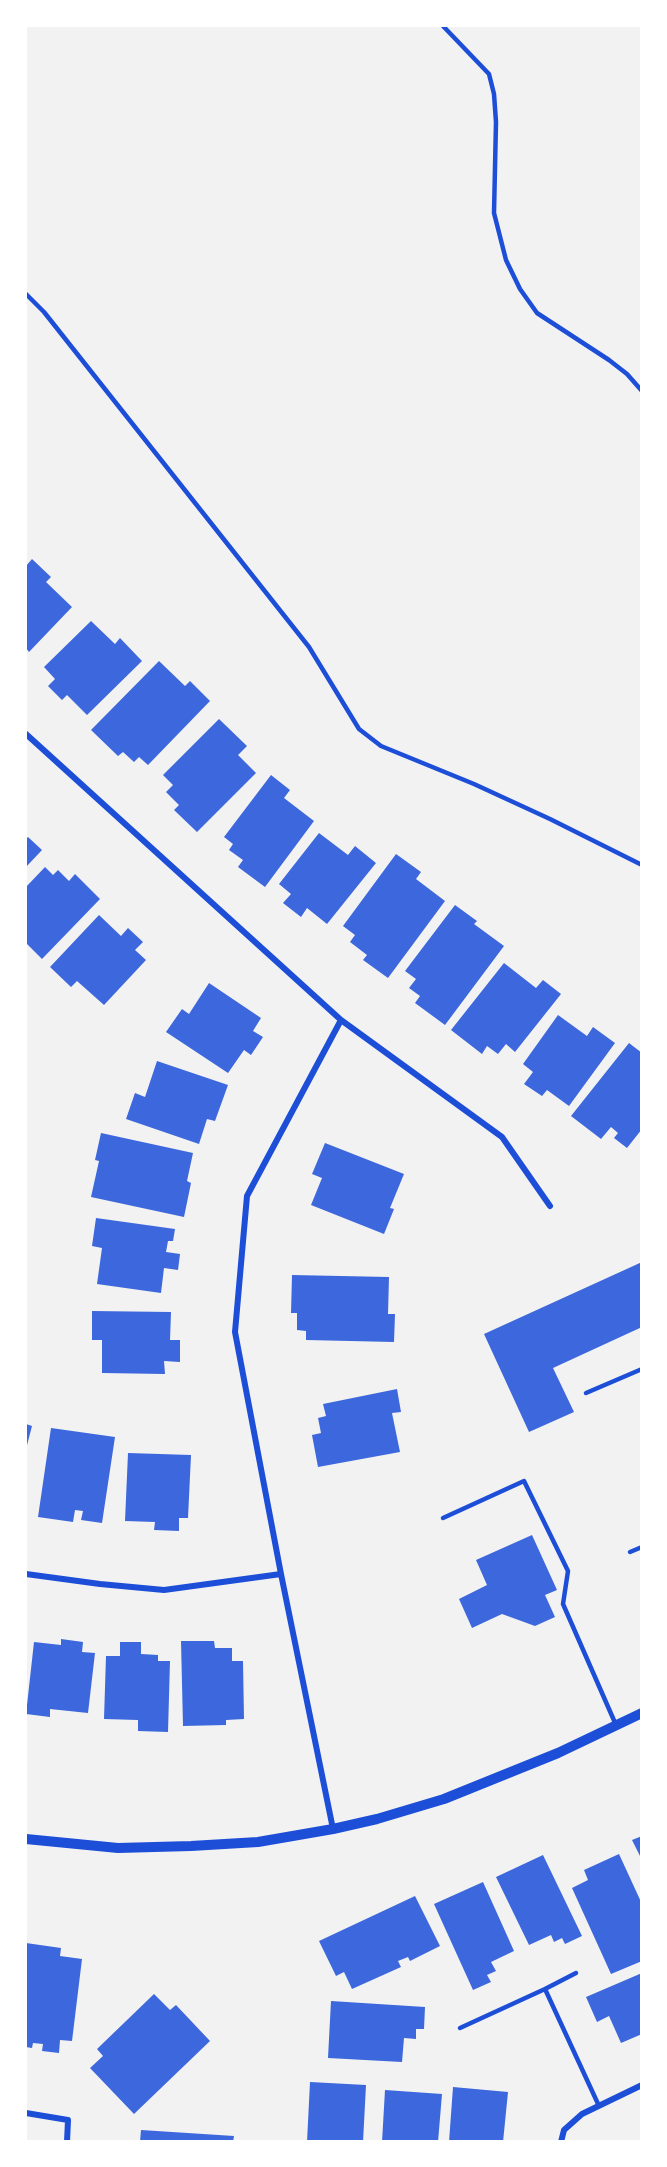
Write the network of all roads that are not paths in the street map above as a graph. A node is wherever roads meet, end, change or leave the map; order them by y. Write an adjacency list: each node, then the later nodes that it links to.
1 (443, 26): 3 (lane)
2 (26, 294): 5 (lane)
3 (642, 391)
4 (26, 734): 6 (street)
5 (642, 865)
6 (341, 1020): 7 (street); 14 (street)
7 (550, 1206)
8 (642, 1369): 9 (lane)
9 (586, 1393)
10 (443, 1518): 16 (lane)
11 (642, 1547): 12 (lane)
12 (630, 1552)
13 (26, 1574): 14 (street)
14 (281, 1574): 17 (street)
15 (642, 1713): 16 (street)
16 (616, 1725): 17 (street)
17 (333, 1829): 18 (street)
18 (26, 1839)
19 (576, 1973): 20 (lane)
20 (546, 1989): 21 (lane); 23 (lane)
21 (460, 2028)
22 (642, 2085): 23 (street)
23 (598, 2106): 26 (street)
24 (26, 2113): 25 (street)
25 (67, 2142)
26 (561, 2142)

